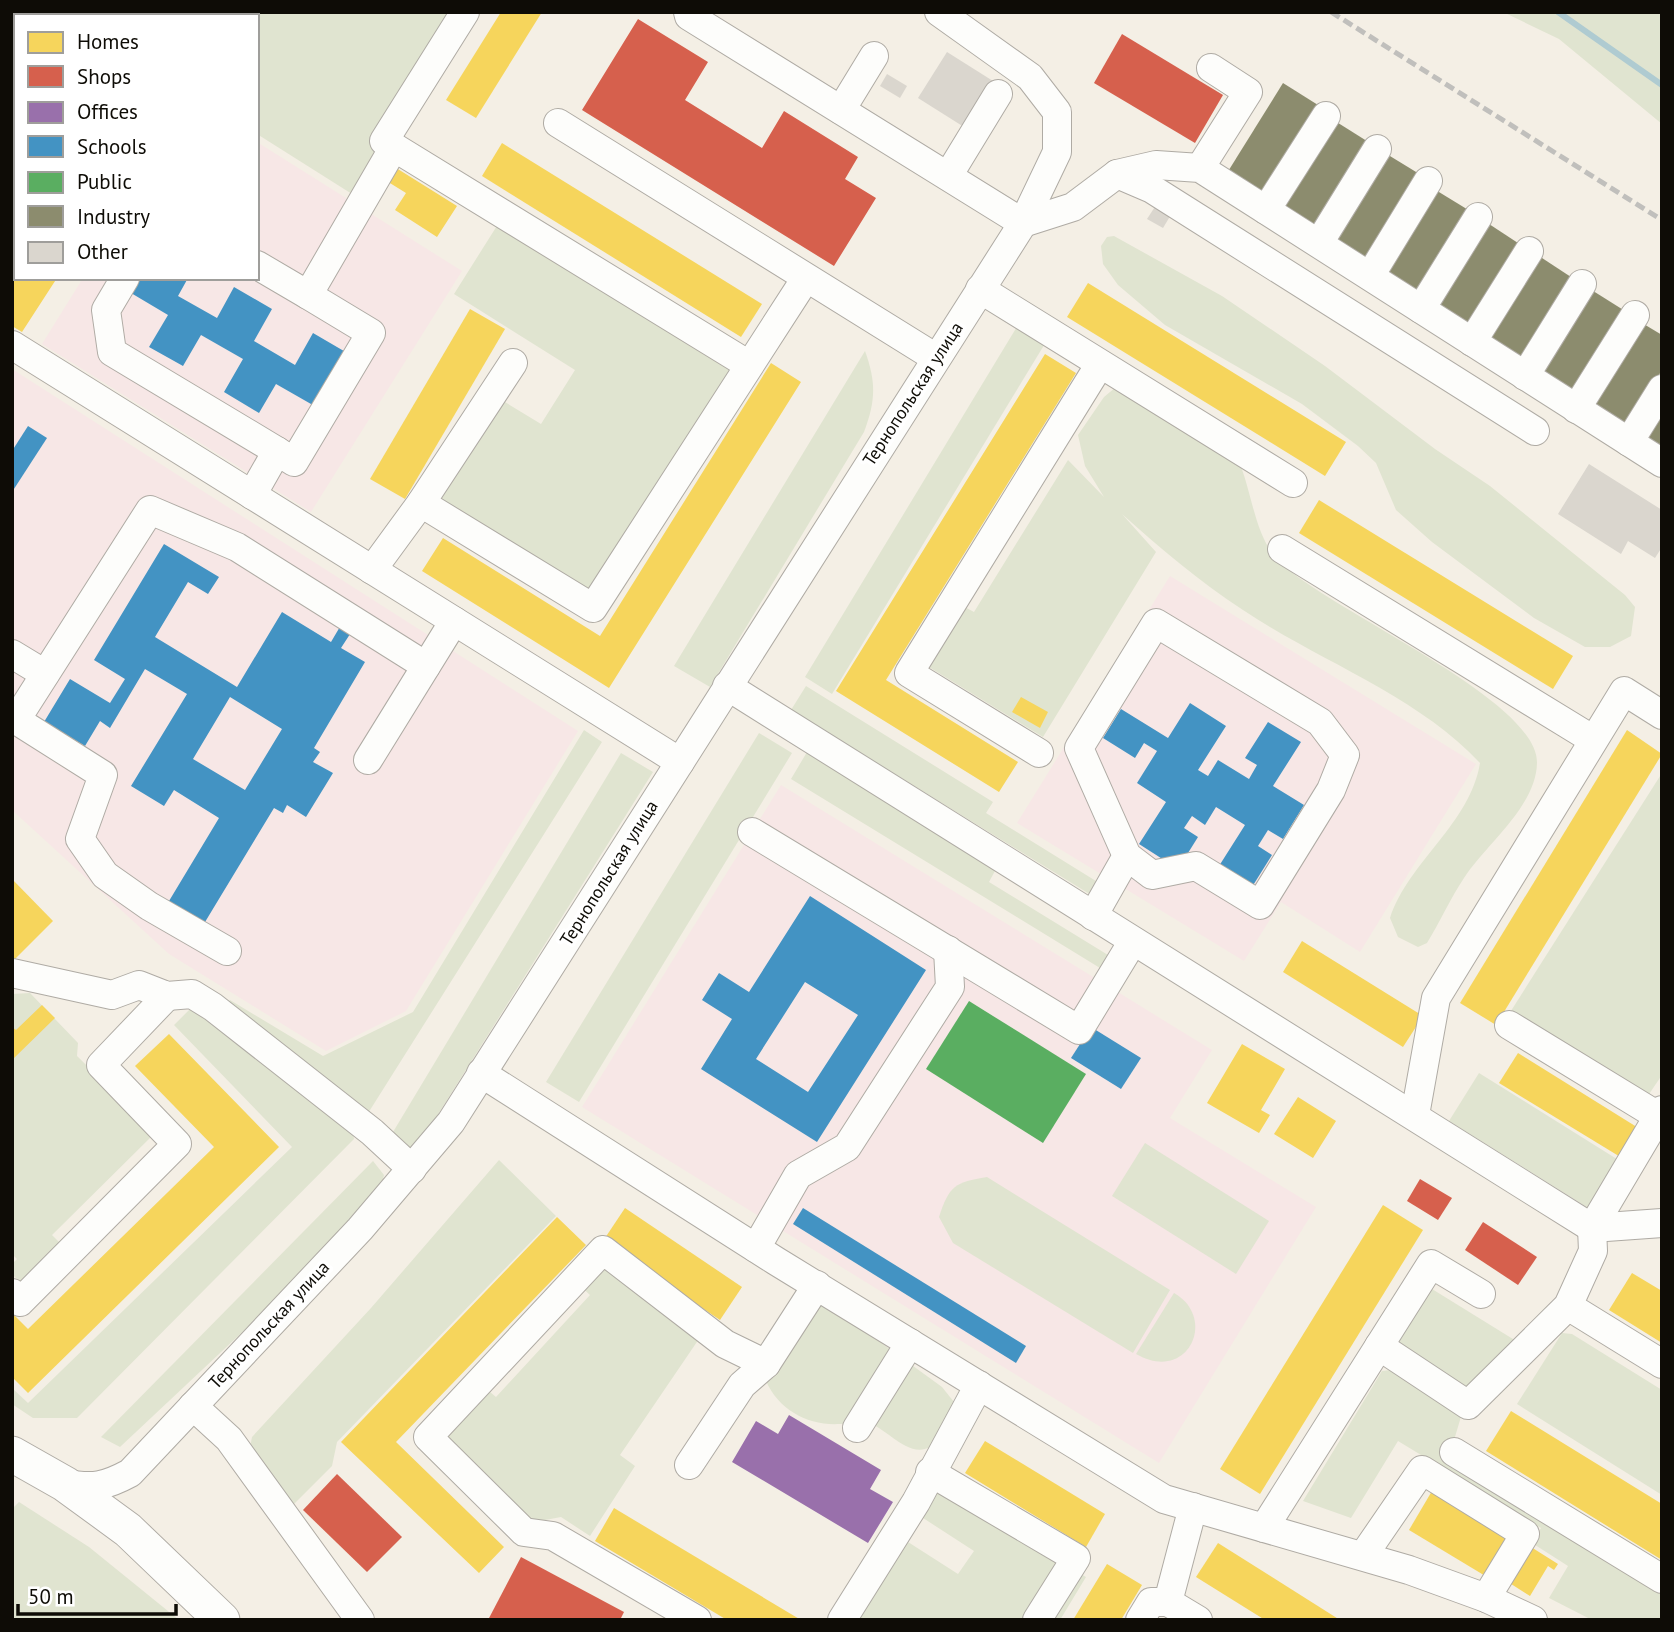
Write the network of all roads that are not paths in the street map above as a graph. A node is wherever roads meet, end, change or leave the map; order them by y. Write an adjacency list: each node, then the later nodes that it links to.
1 (464, 12): 10 (street)
2 (688, 12): 7 (street)
3 (939, 12): 18 (street, Тернопольская улица)
4 (874, 56): 7 (street)
5 (1211, 68): 12 (street)
6 (998, 94): 14 (street)
7 (841, 110): 14 (street)
8 (1326, 116): 16 (street)
9 (558, 122): 23 (street)
10 (394, 147): 27 (street); 35 (street)
11 (1377, 149): 19 (street)
12 (1200, 168): 13 (street); 16 (street)
13 (1116, 174): 18 (street); 39 (street)
14 (948, 176): 18 (street)
15 (1428, 181): 22 (street)
16 (1266, 210): 19 (street)
17 (1478, 217): 28 (street)
18 (1023, 223): 26 (street, Тернопольская улица)
19 (1319, 243): 22 (street)
20 (1529, 251): 30 (street)
21 (259, 265): 27 (street)
22 (1370, 276): 28 (street)
23 (806, 278): 32 (street); 35 (street)
24 (124, 280): 41 (street)
25 (1582, 284): 36 (street)
26 (980, 289): 32 (street, Тернопольская улица); 34 (street)
27 (308, 295): 41 (street)
28 (1421, 309): 30 (street)
29 (1634, 315): 38 (street)
30 (1472, 342): 36 (street)
31 (12, 345): 44 (street)
32 (936, 358): 52 (street, Тернопольская улица)
33 (513, 363): 45 (street)
34 (1100, 364): 43 (street); 55 (street)
35 (749, 365): 45 (street)
36 (1525, 376): 38 (street)
37 (1662, 389): 40 (street)
38 (1576, 408): 40 (street)
39 (1535, 431)
40 (1629, 442): 42 (street)
41 (277, 451): 44 (street)
42 (1662, 463)
43 (1293, 482)
44 (252, 495): 47 (street)
45 (421, 503): 47 (street)
46 (1282, 549): 54 (street)
47 (372, 570): 48 (street)
48 (454, 621): 50 (street); 57 (street)
49 (12, 654): 51 (street)
50 (426, 666): 51 (street); 56 (street)
51 (45, 674): 63 (street)
52 (727, 686): 57 (street, Тернопольская улица); 60 (street)
53 (1662, 715): 54 (street)
54 (1592, 739): 69 (street)
55 (1039, 753)
56 (368, 760)
57 (680, 761): 67 (street, Тернопольская улица)
58 (752, 832): 62 (street)
59 (1127, 856): 59 (street); 60 (street)
60 (1093, 916): 61 (street)
61 (1133, 941): 62 (street); 69 (street)
62 (948, 950): 73 (street)
63 (227, 951)
64 (12, 973): 65 (street)
65 (167, 996): 70 (street); 75 (street)
66 (1509, 1025): 68 (street)
67 (481, 1073): 70 (street, Тернопольская улица); 73 (street)
68 (1660, 1113): 72 (street)
69 (1415, 1115): 72 (street)
70 (412, 1169): 83 (street, Тернопольская улица)
71 (1662, 1223): 72 (street)
72 (1592, 1228): 77 (street)
73 (756, 1248): 74 (street)
74 (817, 1285): 78 (street); 80 (street)
75 (12, 1293)
76 (1480, 1294): 79 (street)
77 (1568, 1306): 79 (street); 81 (street)
78 (910, 1343): 82 (street); 84 (street)
79 (1379, 1346): 92 (street)
80 (766, 1364): 87 (street); 100 (street)
81 (1662, 1364)
82 (979, 1385): 88 (street); 91 (street)
83 (193, 1406): 89 (street, Тернопольская улица); 99 (street)
84 (857, 1428)
85 (1454, 1452): 95 (street)
86 (12, 1454): 90 (main road)
87 (689, 1465)
88 (930, 1472): 101 (street); 102 (street)
89 (130, 1473): 90 (street, Тернопольская улица); 93 (street)
90 (65, 1484): 93 (main road)
91 (1193, 1507): 92 (street); 97 (street)
92 (1264, 1528): 94 (street)
93 (128, 1531): 98 (main road)
94 (1363, 1556): 96 (street); 96 (street)
95 (1662, 1579)
96 (1486, 1598): 105 (street)
97 (1168, 1602): 103 (street); 104 (street)
98 (221, 1619)
99 (360, 1620)
100 (697, 1620)
101 (842, 1620)
102 (1037, 1620)
103 (1140, 1620)
104 (1198, 1620)
105 (1533, 1620)

